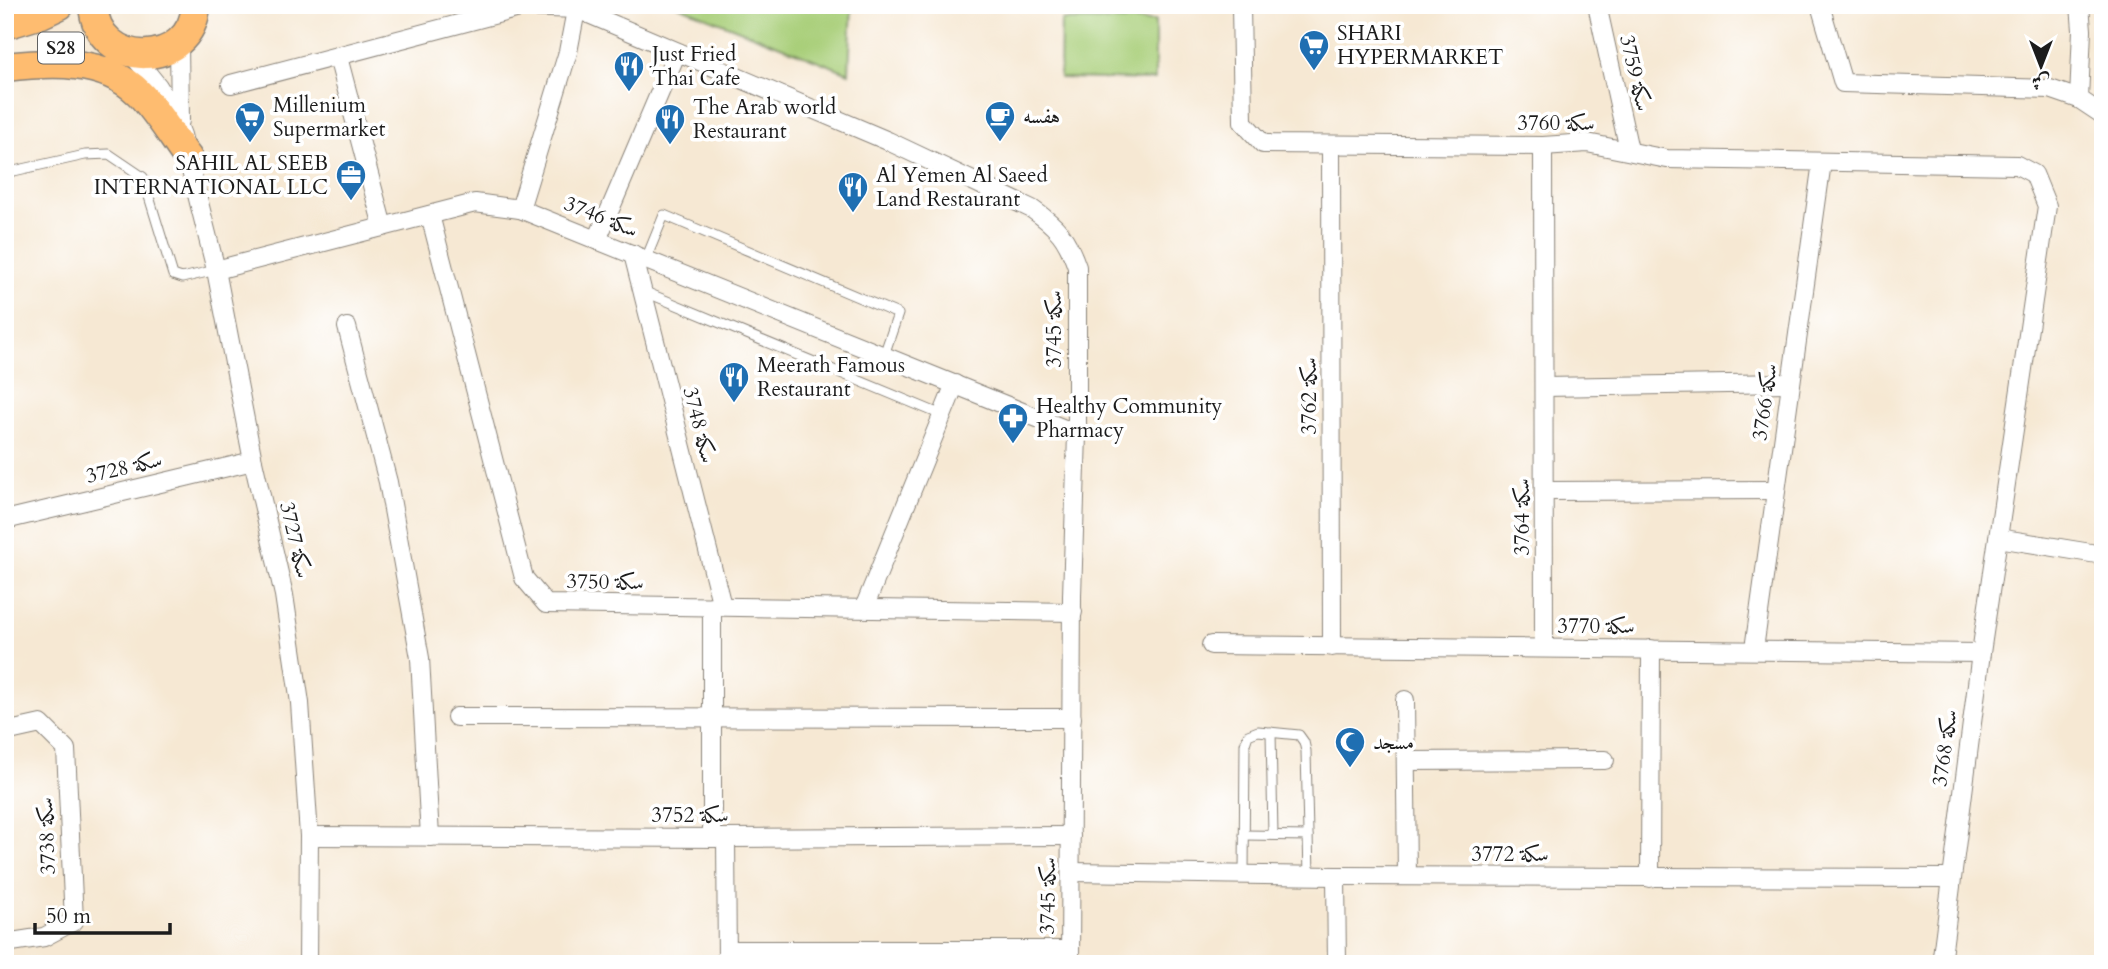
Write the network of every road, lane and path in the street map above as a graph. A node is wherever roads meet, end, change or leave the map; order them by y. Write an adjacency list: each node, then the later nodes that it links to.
1 (60, 5): 10 (main road, S28)
2 (93, 5): 12 (main road, S28)
3 (218, 5): 11 (main road, S28)
4 (1241, 5): 19 (street, سكة 3760)
5 (1597, 5): 22 (street, سكة 3759)
6 (1820, 5): 17 (street)
7 (2080, 5): 17 (street)
8 (522, 6): 9 (street); 14 (street)
9 (577, 7): 13 (street, سكة 3745); 26 (street)
10 (5, 25)
11 (188, 25): 12 (main road, S28); 20 (street, سكة 3727)
12 (125, 51): 15 (main road, S28); 20 (street, سكة 3727)
13 (677, 51): 29 (street); 39 (street, سكة 3745)
14 (338, 57): 16 (street); 28 (street)
15 (5, 64): 20 (main road)
16 (231, 84)
17 (2079, 99): 18 (street)
18 (2103, 115)
19 (1331, 145): 21 (street, سكة 3760); 51 (street, سكة 3762)
20 (185, 146): 31 (street, سكة 3727)
21 (1543, 146): 22 (street, سكة 3760); 37 (street, سكة 3764)
22 (1629, 150): 23 (street, سكة 3760)
23 (1822, 162): 25 (street, سكة 3760); 35 (street, سكة 3766)
24 (5, 173): 31 (lane)
25 (2034, 174): 45 (street, سكة 3768)
26 (520, 209): 27 (street, سكة 3746); 29 (street, سكة 3746)
27 (430, 215): 28 (street, سكة 3746); 47 (street, سكة 3750)
28 (383, 227): 31 (street, سكة 3746)
29 (597, 240): 30 (street, سكة 3746)
30 (639, 257): 32 (street, سكة 3748); 34 (street, سكة 3746); 34 (lane)
31 (216, 270): 40 (street, سكة 3727)
32 (642, 290): 38 (lane); 47 (street, سكة 3748)
33 (347, 327): 69 (street)
34 (884, 355): 36 (street, سكة 3746)
35 (1791, 383): 37 (street); 41 (street, سكة 3766)
36 (956, 384): 38 (street); 39 (street, سكة 3746)
37 (1544, 387): 42 (street, سكة 3764)
38 (942, 415): 48 (street)
39 (1077, 434): 49 (street, سكة 3745)
40 (253, 461): 44 (street, سكة 3728); 66 (street, سكة 3727)
41 (1776, 489): 42 (street); 54 (street, سكة 3766)
42 (1544, 491): 52 (street, سكة 3764)
43 (5, 501): 44 (street)
44 (8, 520)
45 (1998, 538): 46 (street); 55 (street, سكة 3768)
46 (2103, 555)
47 (717, 606): 48 (street, سكة 3750); 58 (street, سكة 3748)
48 (864, 608): 49 (street, سكة 3750)
49 (1073, 612): 59 (street, سكة 3745)
50 (1211, 645): 51 (street, سكة 3770)
51 (1332, 647): 52 (street, سكة 3770)
52 (1544, 648): 53 (street, سكة 3770)
53 (1651, 649): 54 (street, سكة 3770); 76 (street)
54 (1754, 649): 55 (street, سكة 3770)
55 (1981, 653): 77 (street, سكة 3768)
56 (1405, 700): 63 (street)
57 (456, 717): 58 (street)
58 (712, 718): 59 (street); 70 (street, سكة 3748)
59 (1072, 718): 67 (street, سكة 3745)
60 (1271, 732): 64 (lane); 65 (lane); 68 (lane)
61 (5, 733): 78 (street, سكة 3738)
62 (1605, 760): 63 (street)
63 (1406, 761): 75 (street)
64 (1244, 835): 65 (lane); 72 (lane)
65 (1273, 835): 68 (lane)
66 (309, 836): 69 (street, سكة 3752); 81 (street, سكة 3727)
67 (1071, 836): 70 (street, سكة 3752); 71 (street, سكة 3745)
68 (1308, 836): 73 (lane)
69 (430, 837): 70 (street, سكة 3752)
70 (719, 838): 79 (street, سكة 3748)
71 (1070, 872): 72 (street, سكة 3772); 80 (street, سكة 3745)
72 (1244, 875): 73 (street, سكة 3772)
73 (1309, 875): 74 (street, سكة 3772)
74 (1336, 876): 75 (street, سكة 3772); 82 (street)
75 (1407, 876): 76 (street, سكة 3772)
76 (1650, 878): 77 (street, سكة 3772)
77 (1950, 878): 83 (street, سكة 3768)
78 (5, 943)
79 (727, 957): 80 (street)
80 (1070, 957)
81 (308, 964)
82 (1336, 964)
83 (1941, 964)

